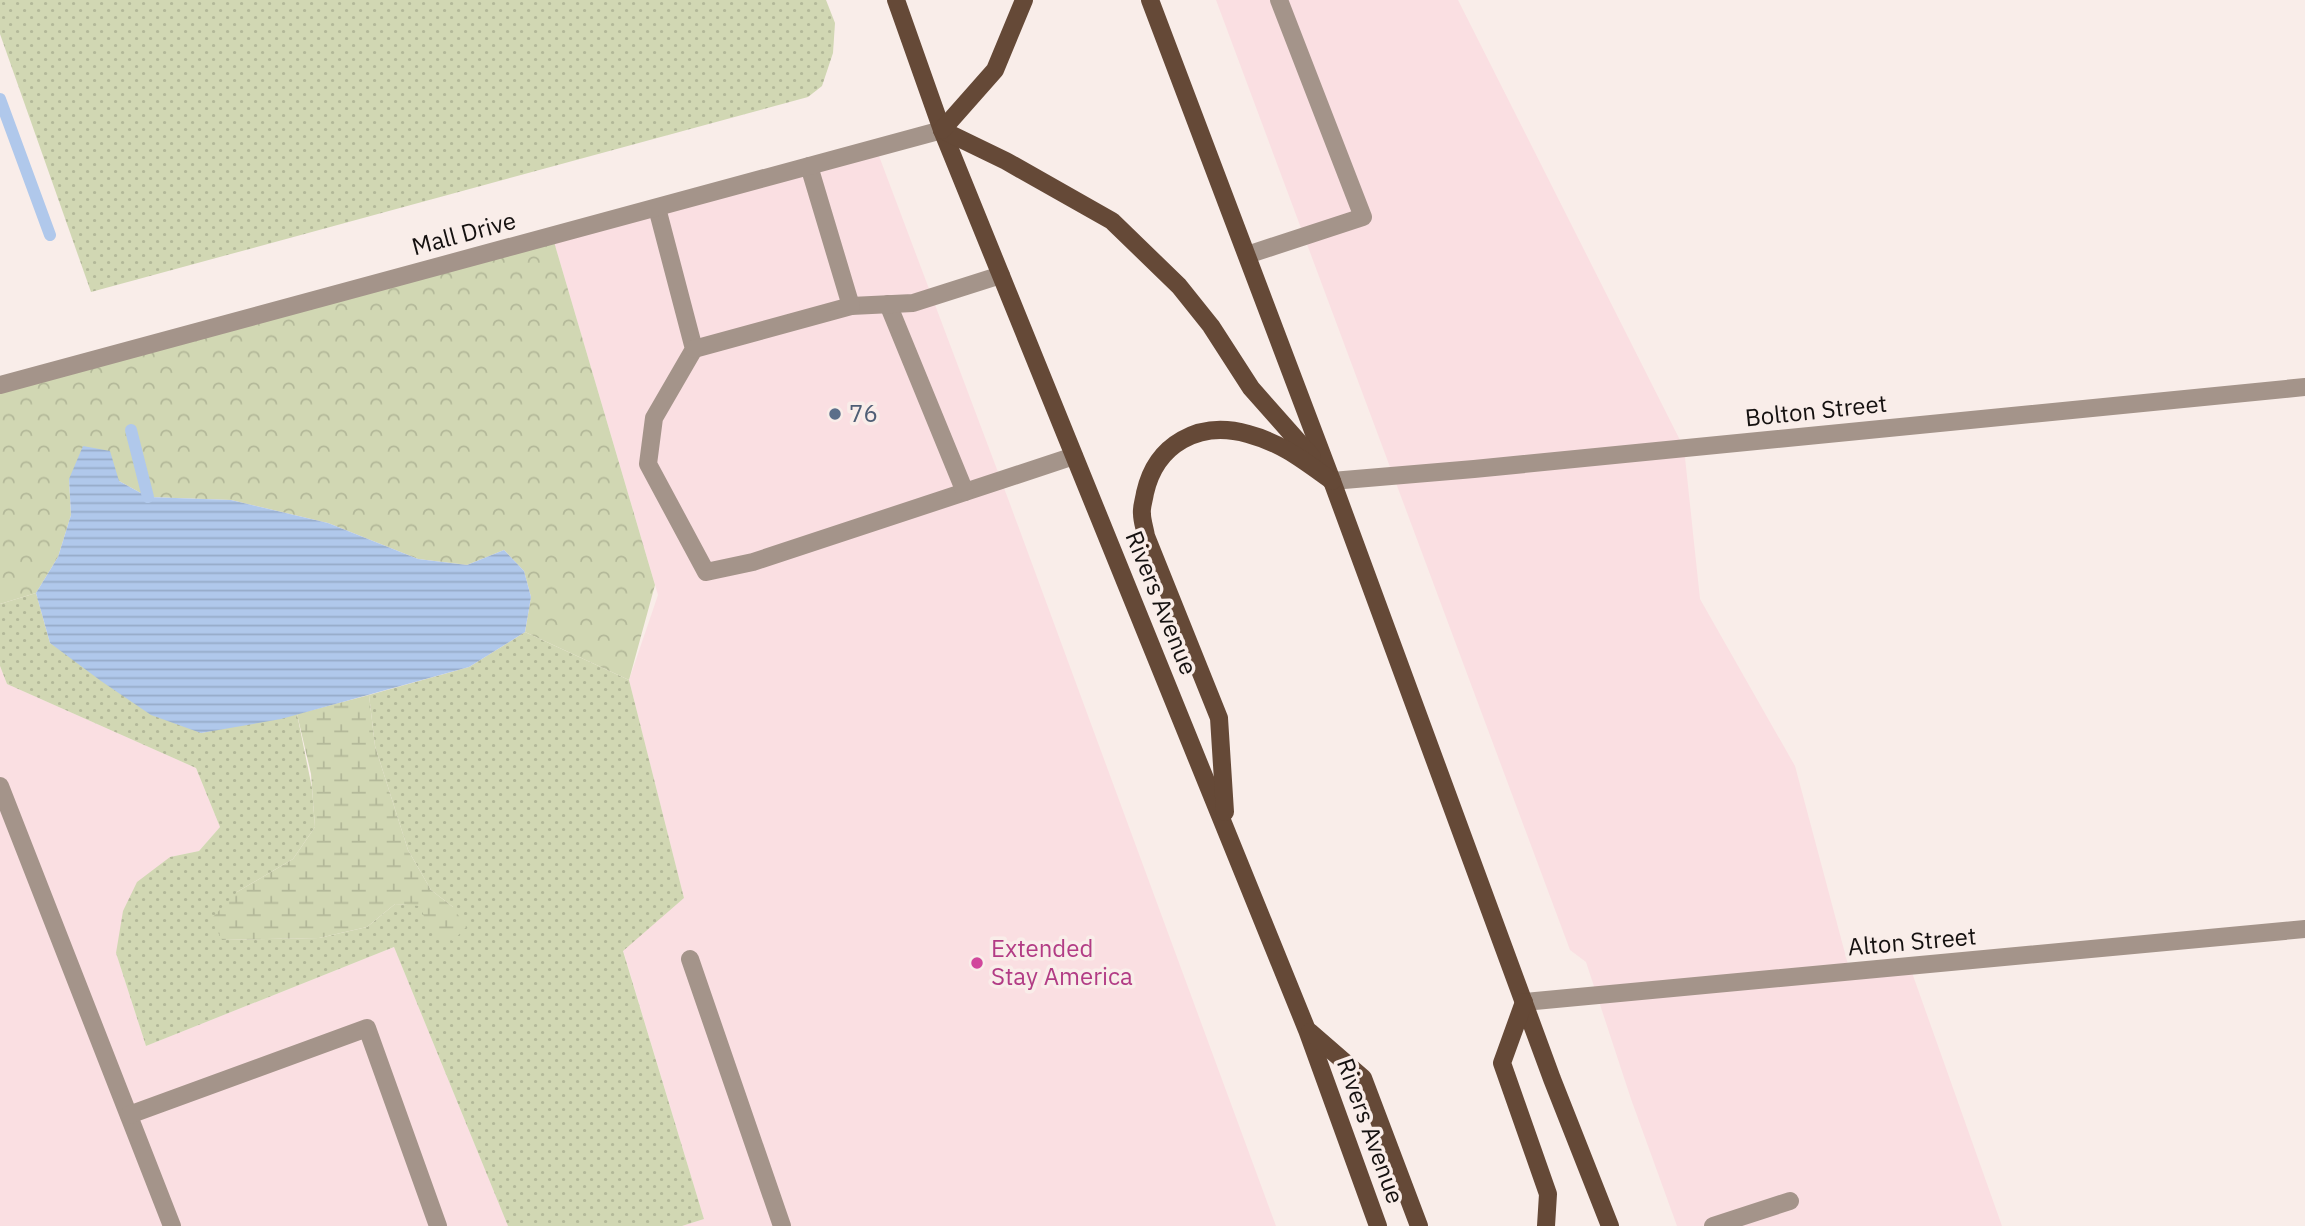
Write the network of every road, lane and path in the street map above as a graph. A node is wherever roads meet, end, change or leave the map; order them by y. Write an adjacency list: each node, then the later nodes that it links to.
1 (896, 0): 5 (main road, Rivers Avenue)
2 (1024, 0): 5 (main road)
3 (1150, 0): 8 (main road)
4 (1279, 0): 8 (street)
5 (942, 130): 6 (street, Mall Drive); 9 (main road, Rivers Avenue); 16 (main road)
6 (809, 166): 7 (street, Mall Drive); 11 (street)
7 (657, 208): 12 (street); 13 (street, Mall Drive)
8 (1247, 255): 16 (main road)
9 (1001, 275): 10 (street); 15 (main road, Rivers Avenue)
10 (888, 304): 11 (street); 17 (street)
11 (851, 306): 12 (street)
12 (694, 349): 17 (street)
13 (0, 385)
14 (2305, 387): 16 (street, Bolton Street)
15 (1074, 456): 17 (street); 19 (main road, Rivers Avenue)
16 (1332, 481): 19 (main road); 22 (main road)
17 (965, 492)
18 (0, 786): 24 (street)
19 (1226, 829): 23 (main road, Rivers Avenue)
20 (2305, 929): 22 (street, Alton Street)
21 (690, 959): 28 (street)
22 (1524, 1002): 31 (main road); 32 (main road)
23 (1307, 1030): 29 (main road, Rivers Avenue); 30 (main road)
24 (129, 1115): 26 (street); 27 (street)
25 (1790, 1201): 33 (street)
26 (172, 1226)
27 (438, 1226)
28 (782, 1226)
29 (1378, 1226)
30 (1419, 1226)
31 (1546, 1226)
32 (1610, 1226)
33 (1713, 1226)

